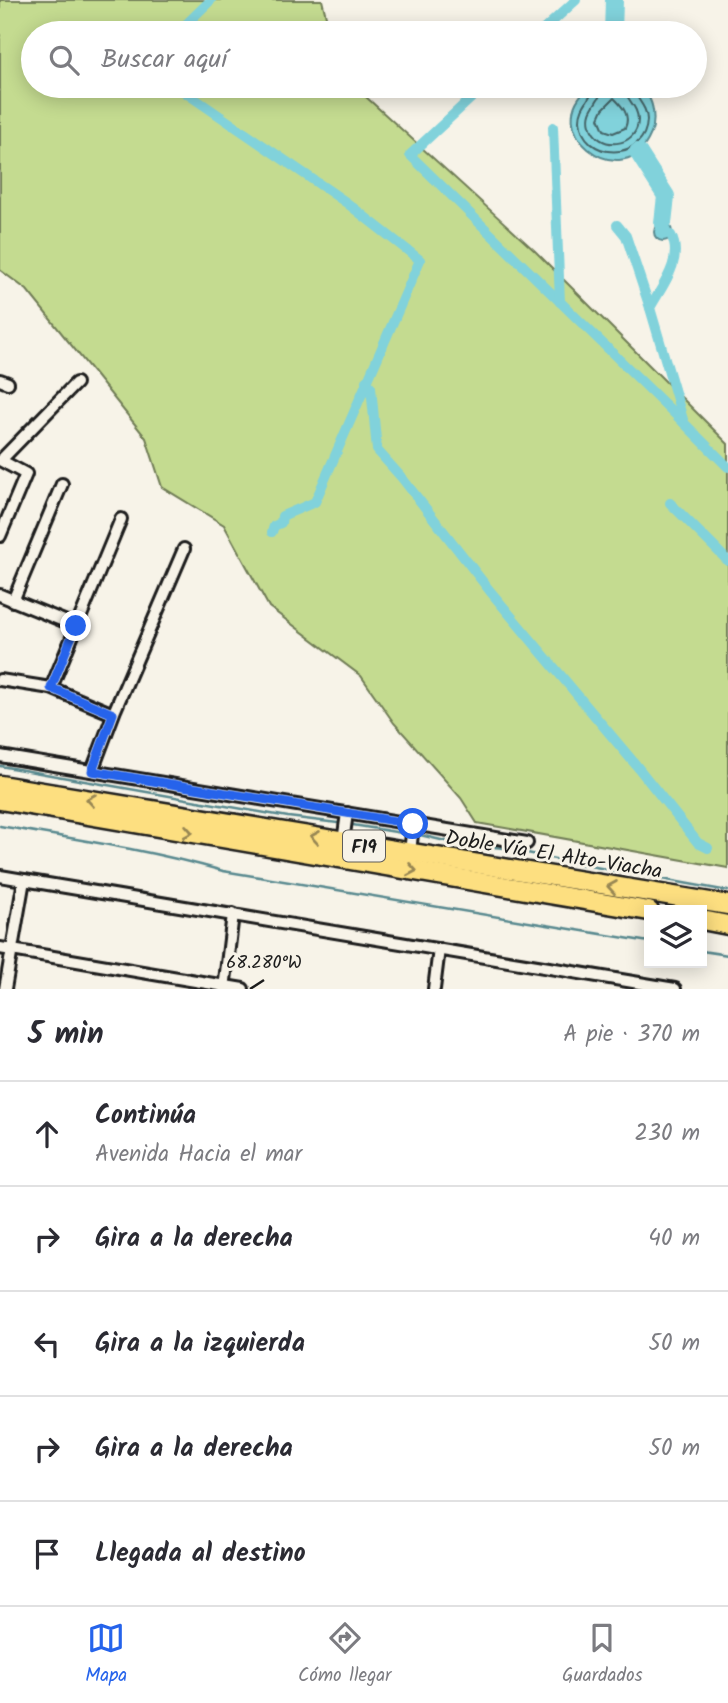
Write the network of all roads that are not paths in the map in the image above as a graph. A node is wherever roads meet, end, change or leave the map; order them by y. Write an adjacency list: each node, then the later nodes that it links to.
1 (76, 383): 2 (street)
2 (1, 460): 5 (street)
3 (62, 484): 8 (street)
4 (121, 519): 9 (street)
5 (0, 536)
6 (184, 549): 12 (street)
7 (0, 596): 8 (street)
8 (13, 601): 9 (street)
9 (76, 626): 11 (street)
10 (0, 680): 11 (street)
11 (51, 688): 12 (street)
12 (113, 714): 14 (street)
13 (0, 756): 14 (street)
14 (92, 771): 17 (street)
15 (0, 785): 19 (highway, Doble Vía El Alto-Viacha / F19, one-way to 15)
16 (0, 800): 25 (highway, Doble Vía El Alto-Viacha / F19, one-way to 25)
17 (347, 813): 18 (street); 19 (street)
18 (413, 824): 20 (street); 21 (street)
19 (343, 842): 21 (highway, Doble Vía El Alto-Viacha / F19)
20 (527, 843)
21 (410, 853): 24 (highway, Doble Vía El Alto-Viacha / F19, one-way to 21)
22 (0, 876): 23 (street)
23 (24, 880): 26 (street); 29 (street)
24 (728, 905)
25 (644, 910)
26 (233, 914): 30 (street); 31 (street)
27 (707, 921): 28 (highway)
28 (728, 925)
29 (5, 949): 31 (street); 32 (street)
30 (439, 949): 34 (street); 35 (street)
31 (224, 987): 33 (street)
32 (5, 989)
33 (243, 989)
34 (434, 989)
35 (675, 989)

